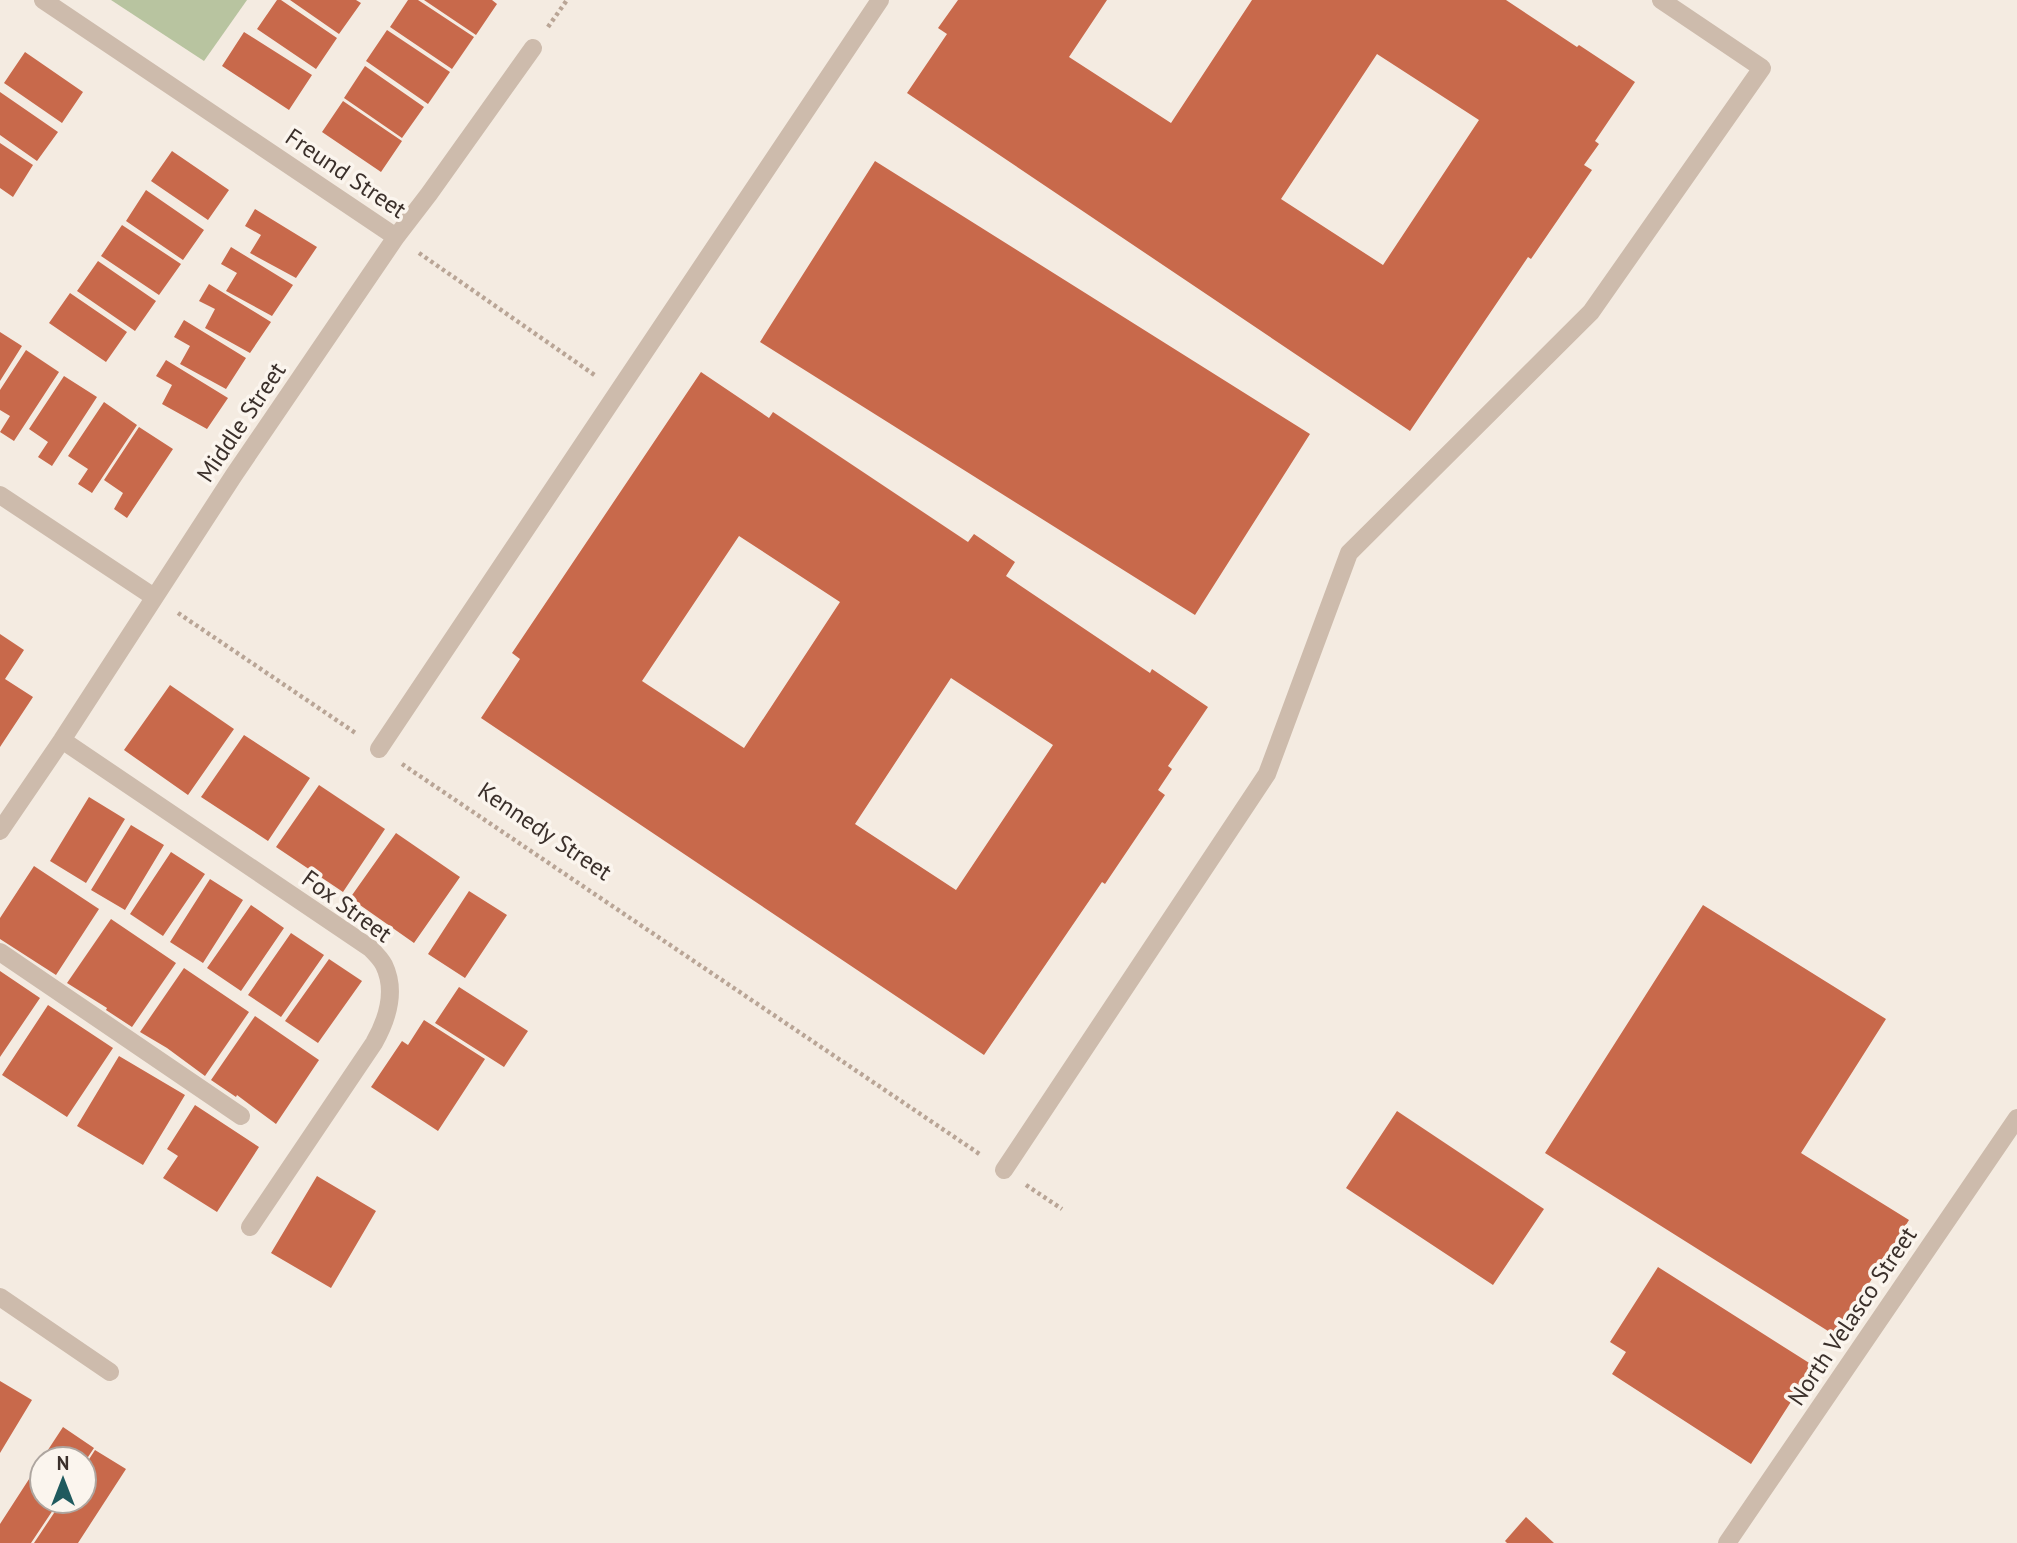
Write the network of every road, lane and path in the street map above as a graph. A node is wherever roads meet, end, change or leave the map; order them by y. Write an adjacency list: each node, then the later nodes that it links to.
1 (43, 0): 5 (street, Freund Street)
2 (880, 0): 6 (street)
3 (1661, 0): 15 (street)
4 (533, 48): 5 (street, Middle Street)
5 (396, 237): 6 (path, Freund Street); 8 (street, Middle Street)
6 (618, 391): 10 (street)
7 (0, 495): 8 (street)
8 (154, 597): 9 (street, Middle Street); 10 (path, Kennedy Street)
9 (62, 740): 11 (street, Middle Street); 17 (street, Fox Street)
10 (379, 748): 15 (path, Kennedy Street)
11 (0, 831)
12 (0, 952): 13 (street)
13 (240, 1115)
14 (2017, 1118): 20 (street, North Velasco Street)
15 (1004, 1170): 16 (path, Kennedy Street)
16 (1062, 1209)
17 (250, 1227)
18 (0, 1297): 19 (street)
19 (110, 1372)
20 (1727, 1543)

